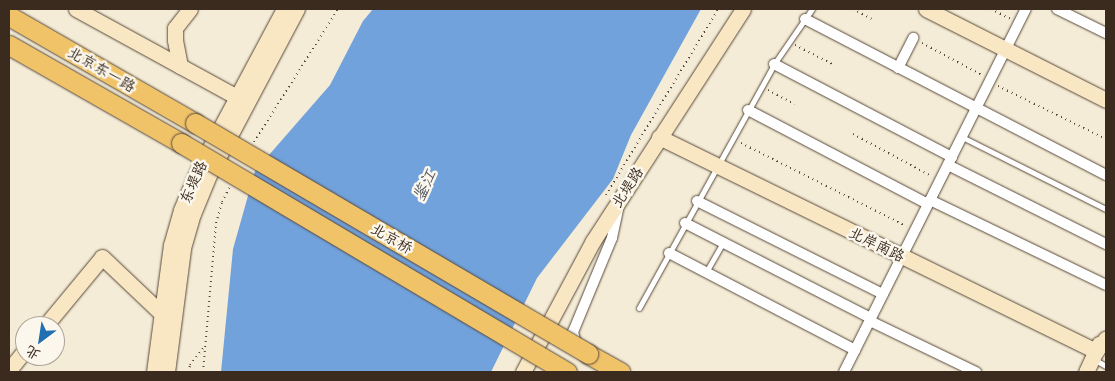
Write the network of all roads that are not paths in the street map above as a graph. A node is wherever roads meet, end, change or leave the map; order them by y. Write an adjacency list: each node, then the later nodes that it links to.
1 (76, 9): 17 (main road)
2 (190, 9): 17 (main road)
3 (284, 9): 19 (main road, 东堤路)
4 (297, 9): 19 (main road, 东堤路)
5 (743, 9): 24 (main road, 北堤路)
6 (812, 9): 11 (lane)
7 (926, 9): 15 (main road)
8 (1026, 9): 15 (street)
9 (1057, 9): 12 (street)
10 (9, 16): 23 (highway, 北京东一路)
11 (805, 19): 16 (lane); 18 (street)
12 (1106, 33)
13 (912, 38): 18 (street)
14 (9, 46): 26 (highway, 北京东一路)
15 (1006, 49): 20 (main road); 21 (street)
16 (774, 64): 22 (lane); 27 (street)
17 (180, 66): 19 (main road)
18 (898, 68): 21 (street)
19 (242, 100): 43 (main road, 东堤路); 53 (main road, 东堤路)
20 (1106, 100)
21 (976, 108): 25 (street); 29 (street)
22 (748, 110): 28 (lane); 32 (street)
23 (195, 123): 48 (highway, 北京桥, bridge)
24 (659, 137): 28 (main road, 北岸南路); 30 (main road, 北堤路)
25 (962, 137): 27 (street); 33 (lane)
26 (182, 144): 55 (highway, 北京桥, bridge)
27 (950, 161): 32 (street); 36 (street)
28 (717, 166): 31 (lane); 38 (main road, 北岸南路)
29 (1106, 175)
30 (621, 195): 48 (street); 54 (main road, 北堤路)
31 (698, 201): 34 (lane); 41 (street)
32 (929, 202): 38 (street); 40 (street)
33 (1106, 209)
34 (685, 223): 35 (street); 37 (lane)
35 (723, 242): 39 (lane); 45 (street)
36 (1106, 244)
37 (669, 254): 39 (street); 42 (lane)
38 (902, 256): 41 (street); 50 (main road, 北岸南路)
39 (706, 272): 49 (street)
40 (1106, 285)
41 (883, 294): 45 (street)
42 (639, 308)
43 (161, 313): 44 (main road); 52 (main road, 东堤路)
44 (53, 316)
45 (871, 319): 49 (street); 58 (street)
46 (1106, 330): 50 (main road)
47 (1106, 338): 50 (main road)
48 (583, 350): 56 (highway, 北京桥)
49 (855, 350): 57 (street)
50 (1091, 361): 51 (lane)
51 (1106, 366)
52 (154, 372)
53 (166, 372)
54 (523, 372)
55 (564, 372)
56 (620, 372)
57 (844, 372)
58 (976, 372)

